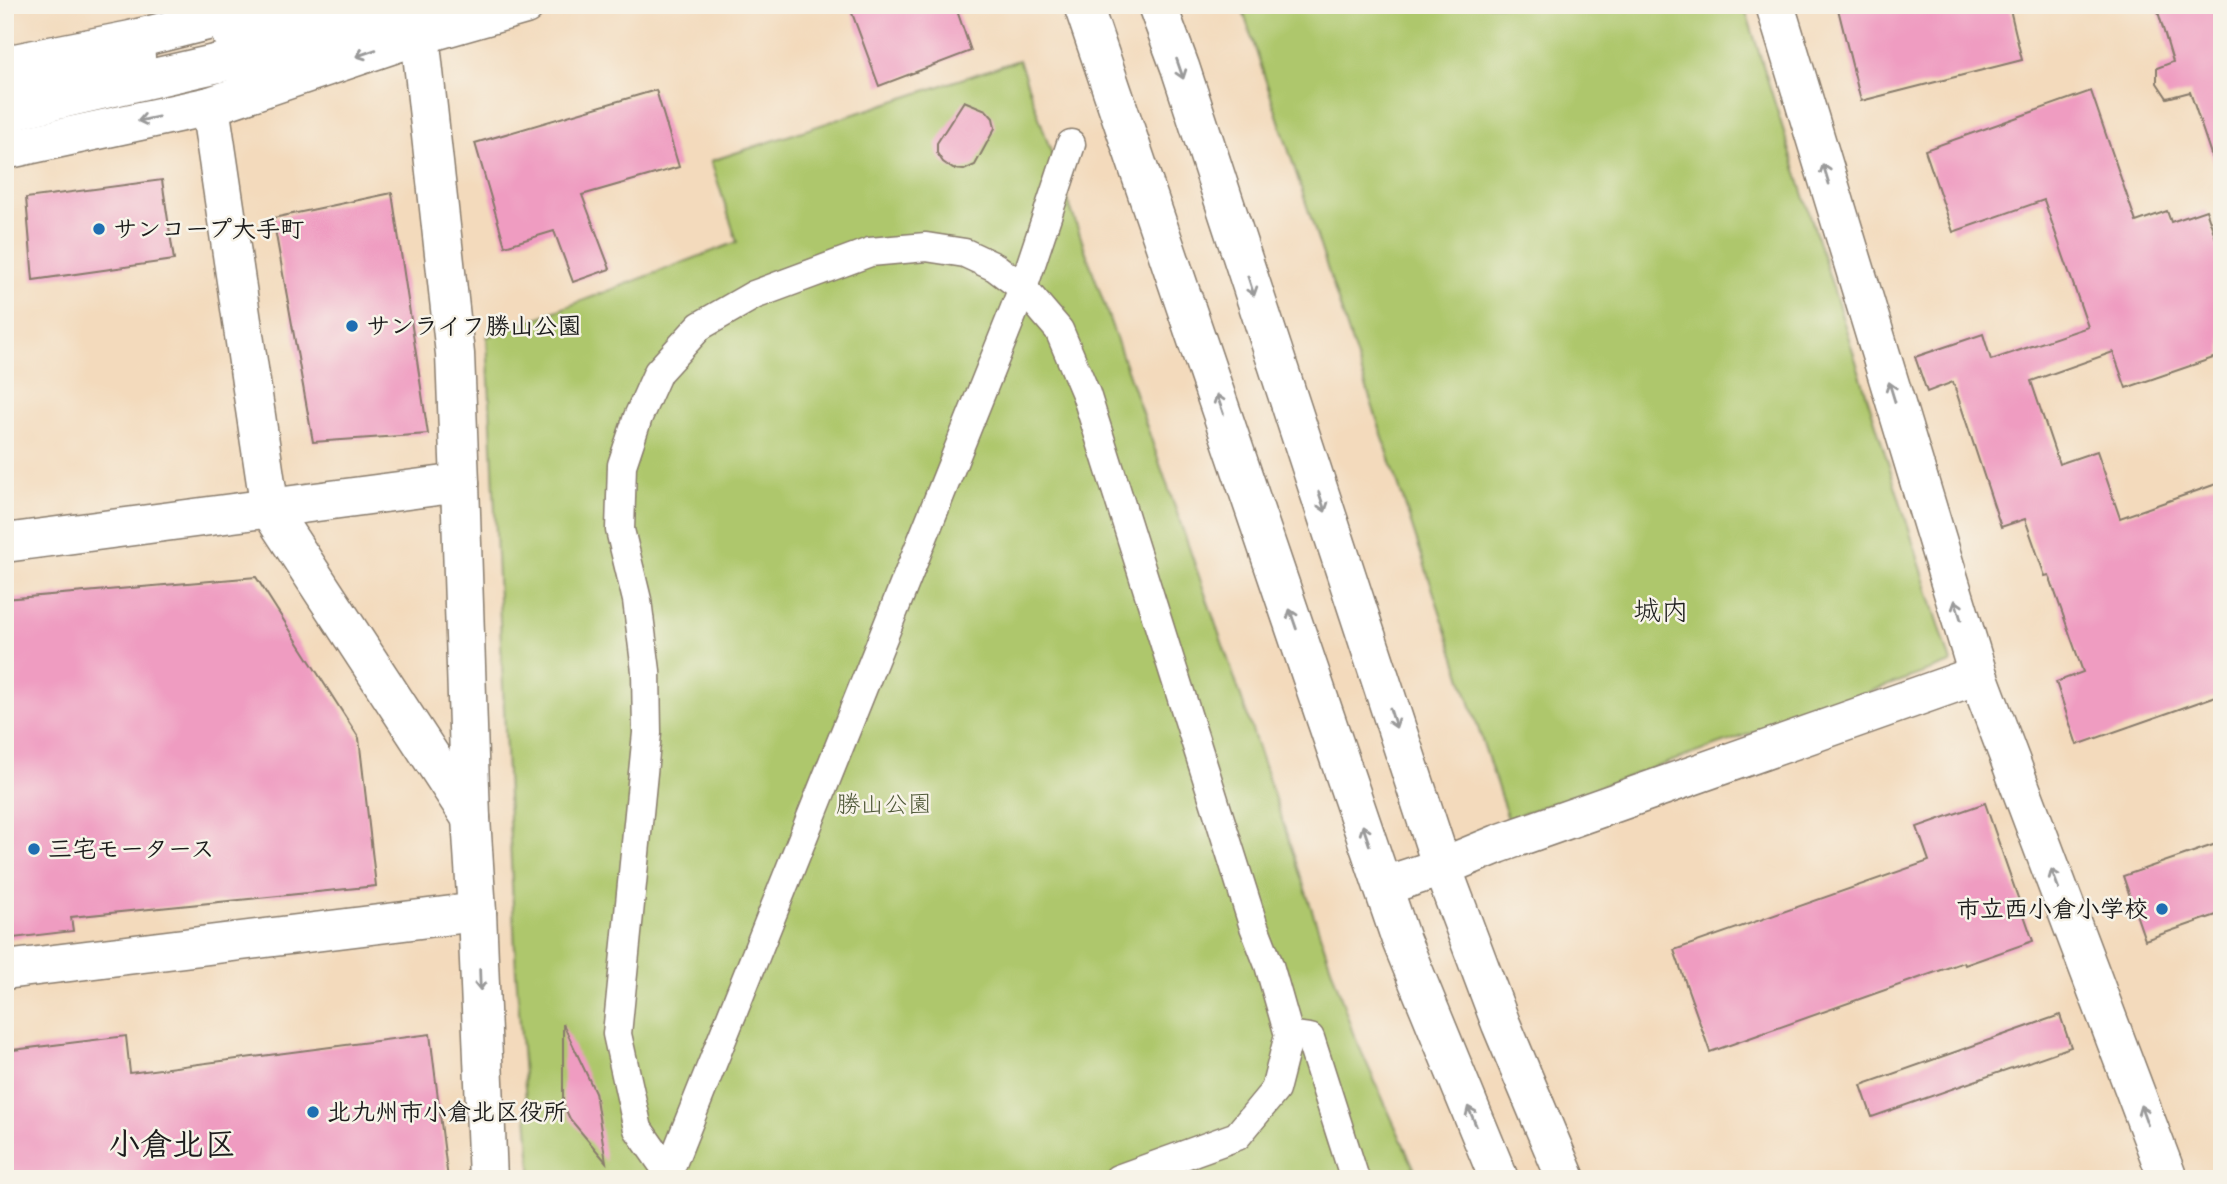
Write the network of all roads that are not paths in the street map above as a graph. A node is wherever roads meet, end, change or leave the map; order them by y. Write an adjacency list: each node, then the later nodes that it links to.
1 (271, 5): 8 (main road)
2 (334, 5): 9 (main road)
3 (525, 5): 7 (main road)
4 (1083, 5): 21 (main road, one-way to 4)
5 (1157, 5): 20 (main road, one-way to 20)
6 (1775, 5): 18 (main road, one-way to 6)
7 (418, 20): 10 (main road, one-way to 10); 11 (main road); 15 (main road)
8 (5, 65)
9 (5, 87)
10 (210, 106): 13 (main road, one-way to 13); 16 (main road)
11 (5, 112)
12 (1071, 144): 14 (street)
13 (5, 150)
14 (1023, 288): 24 (street); 25 (street); 25 (street)
15 (460, 483): 16 (main road); 19 (main road)
16 (270, 510): 17 (main road); 19 (main road)
17 (5, 543)
18 (1978, 675): 20 (main road); 31 (main road, one-way to 18)
19 (471, 818): 22 (main road)
20 (1442, 867): 21 (main road); 30 (main road)
21 (1384, 886): 29 (main road, one-way to 21)
22 (477, 912): 23 (main road); 26 (main road, one-way to 26)
23 (5, 970)
24 (1289, 1035): 27 (street); 28 (street)
25 (669, 1177)
26 (488, 1179)
27 (1118, 1179)
28 (1355, 1179)
29 (1499, 1179)
30 (1566, 1179)
31 (2168, 1179)

